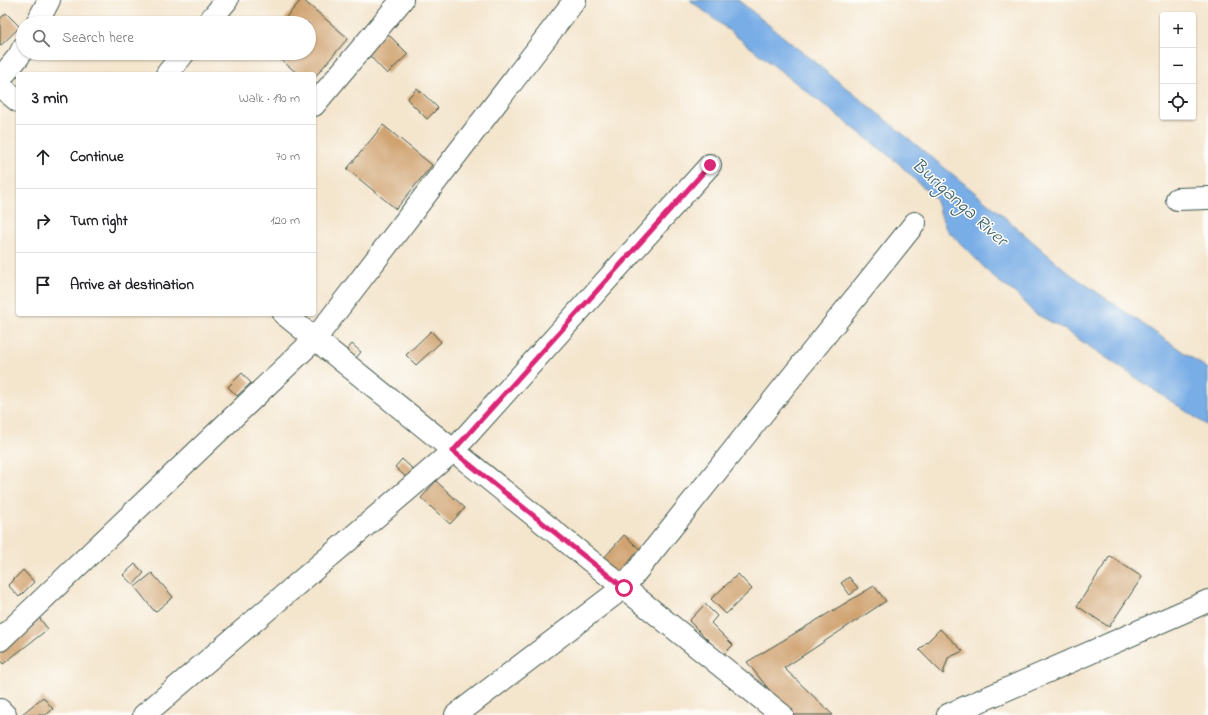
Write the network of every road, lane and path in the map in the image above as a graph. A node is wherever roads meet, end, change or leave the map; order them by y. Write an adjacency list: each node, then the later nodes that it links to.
1 (49, 0): 5 (street)
2 (227, 0): 6 (street)
3 (402, 0): 13 (street)
4 (575, 0): 19 (street)
5 (41, 16)
6 (214, 16)
7 (16, 59): 10 (street)
8 (178, 60): 9 (street)
9 (168, 72)
10 (0, 78)
11 (0, 86): 12 (street)
12 (16, 99)
13 (316, 104)
14 (710, 165): 20 (street)
15 (1208, 198): 16 (street)
16 (1178, 199)
17 (915, 223): 21 (street)
18 (286, 316): 19 (street)
19 (315, 339): 20 (street); 23 (street)
20 (453, 451): 21 (street); 26 (street)
21 (624, 588): 27 (street); 28 (street)
22 (1208, 601): 29 (street)
23 (0, 640)
24 (0, 710): 25 (street)
25 (5, 715)
26 (144, 715)
27 (456, 715)
28 (782, 715)
29 (948, 715)

